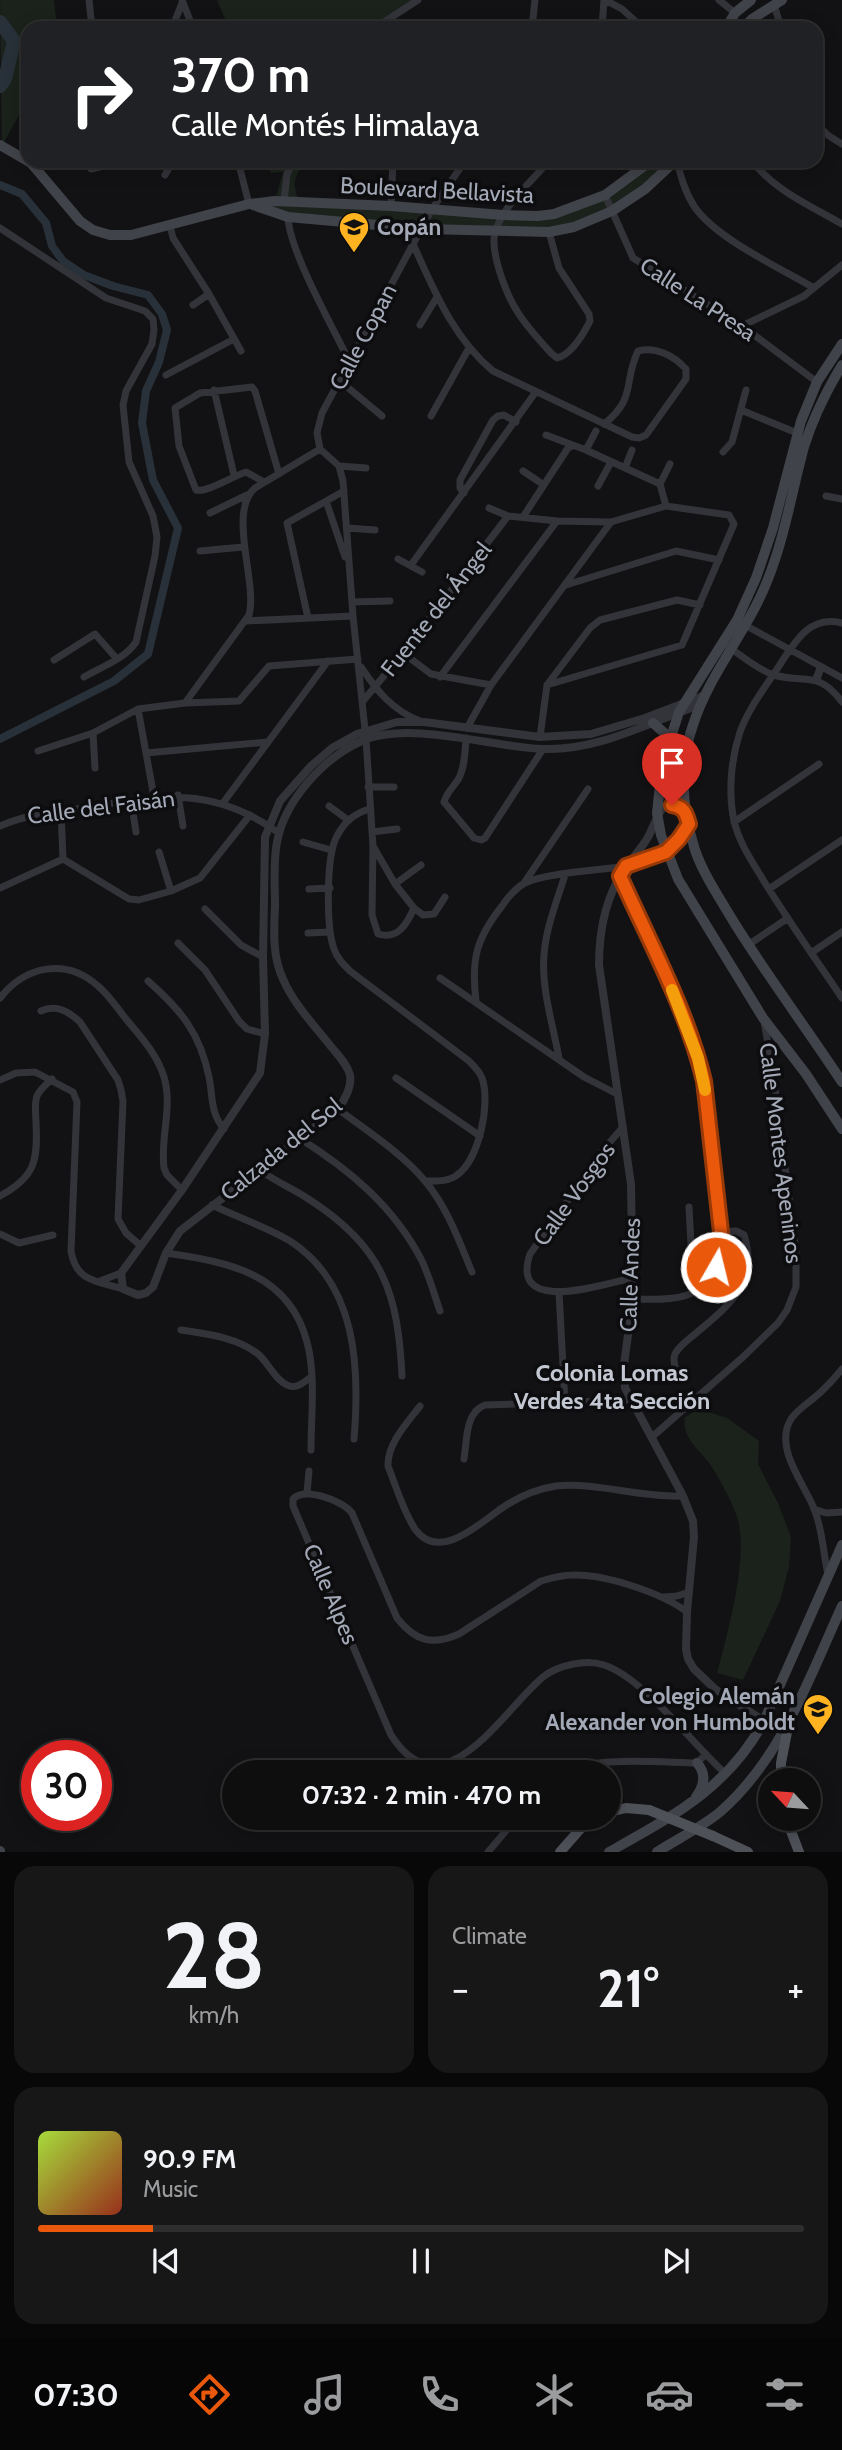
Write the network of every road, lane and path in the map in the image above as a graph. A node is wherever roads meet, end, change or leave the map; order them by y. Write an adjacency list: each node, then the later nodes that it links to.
1 (89, 0): 10 (street)
2 (418, 0): 13 (street)
3 (535, 0): 14 (street)
4 (604, 0): 15 (street); 16 (street)
5 (719, 0): 9 (street)
6 (751, 0): 9 (main road)
7 (182, 1): 11 (street); 12 (street)
8 (778, 2): 18 (main road); 19 (street)
9 (735, 13): 17 (main road)
10 (91, 21)
11 (175, 21)
12 (190, 21)
13 (386, 21)
14 (533, 21)
15 (602, 21)
16 (635, 21)
17 (730, 21)
18 (752, 21)
19 (780, 21)
20 (823, 130): 21 (street)
21 (842, 144)
22 (0, 145): 23 (main road, Boulevard Bellavista)
23 (21, 157)
24 (35, 168): 47 (main road, Boulevard Bellavista)
25 (95, 168): 36 (street)
26 (168, 168): 37 (street)
27 (239, 168): 40 (street)
28 (290, 168): 39 (street)
29 (393, 168): 41 (street)
30 (459, 168): 42 (street, Calle Copan)
31 (543, 168): 44 (street)
32 (642, 168): 38 (main road, Boulevard Bellavista)
33 (668, 168): 43 (main road, Boulevard Bellavista)
34 (678, 168): 54 (street)
35 (758, 168): 46 (street)
36 (91, 169)
37 (164, 175)
38 (606, 195): 43 (street, Calle La Presa); 44 (main road, Boulevard Bellavista)
39 (284, 201): 40 (main road, Boulevard Bellavista); 41 (main road, Boulevard Bellavista)
40 (249, 204): 45 (main road, Boulevard Bellavista); 47 (main road, Boulevard Bellavista)
41 (391, 206): 42 (main road, Boulevard Bellavista)
42 (432, 209): 44 (main road, Boulevard Bellavista); 49 (street, Calle Copan)
43 (612, 211): 51 (main road, Boulevard Bellavista); 59 (street, Calle La Presa)
44 (503, 215): 50 (street)
45 (288, 217): 49 (main road, Boulevard Bellavista); 64 (street)
46 (842, 224)
47 (170, 226): 55 (street)
48 (0, 228): 135 (street)
49 (422, 229): 50 (main road, Boulevard Bellavista); 52 (street, Calle Copan)
50 (494, 232): 51 (main road, Boulevard Bellavista); 51 (street)
51 (549, 232)
52 (413, 244): 56 (street); 64 (street, Calle Copan)
53 (842, 265): 54 (street)
54 (814, 288): 59 (street)
55 (209, 294): 57 (street); 60 (street)
56 (435, 301): 58 (street); 62 (street)
57 (193, 305)
58 (420, 326)
59 (742, 326): 68 (street, Calle La Presa)
60 (234, 339): 63 (street); 66 (street)
61 (842, 344): 68 (main road)
62 (469, 348): 71 (street); 74 (street)
63 (241, 351)
64 (350, 362): 67 (street, Calle Copan)
65 (842, 365): 78 (main road)
66 (166, 375)
67 (340, 381): 73 (street); 83 (street, Calle Copan)
68 (817, 382): 75 (main road)
69 (214, 390): 93 (street); 94 (street); 94 (street)
70 (746, 390): 72 (street)
71 (536, 393): 76 (street); 77 (street)
72 (741, 410): 80 (street); 86 (street)
73 (382, 416)
74 (430, 416)
75 (801, 421): 78 (main road); 80 (main road)
76 (516, 422): 100 (street); 100 (street)
77 (604, 424): 77 (street)
78 (812, 425): 130 (main road)
79 (596, 431): 84 (street)
80 (797, 433): 127 (main road)
81 (546, 435): 82 (street)
82 (572, 446): 84 (street); 97 (street)
83 (320, 449): 89 (street); 93 (street)
84 (586, 450): 87 (street)
85 (632, 450): 91 (street)
86 (723, 452)
87 (611, 462): 91 (street); 98 (street)
88 (670, 464): 96 (street)
89 (339, 466): 90 (street); 99 (street)
90 (366, 468)
91 (625, 468): 96 (street)
92 (523, 471): 97 (street)
93 (279, 474): 95 (street)
94 (234, 475): 95 (street)
95 (264, 482): 101 (street)
96 (660, 484): 105 (street)
97 (544, 485): 109 (street)
98 (598, 486)
99 (344, 491): 104 (street); 112 (street)
100 (464, 493): 118 (street)
101 (247, 495): 107 (street); 114 (street)
102 (826, 496): 103 (street)
103 (842, 499)
104 (326, 501): 119 (street); 126 (street)
105 (666, 506): 111 (street); 117 (street)
106 (489, 508): 108 (street)
107 (210, 513)
108 (508, 516): 109 (street); 134 (street, Fuente del Ángel)
109 (523, 517): 110 (street)
110 (557, 522): 111 (street); 143 (street)
111 (611, 522): 121 (street)
112 (346, 528): 113 (street); 119 (street)
113 (375, 530)
114 (243, 547): 115 (street); 128 (street)
115 (200, 551)
116 (398, 559): 118 (street)
117 (719, 560): 121 (street); 124 (street)
118 (411, 565): 120 (street)
119 (349, 568): 123 (street)
120 (422, 572)
121 (566, 585): 147 (street)
122 (390, 601): 123 (street)
123 (352, 602): 125 (street)
124 (700, 605): 148 (street); 148 (street)
125 (353, 616): 126 (street); 138 (street)
126 (308, 618): 128 (street)
127 (737, 620): 130 (street); 131 (main road)
128 (246, 621): 153 (street)
129 (842, 623): 133 (street)
130 (747, 626): 132 (main road); 133 (street)
131 (723, 643): 132 (street); 141 (main road)
132 (733, 649): 140 (street); 146 (main road)
133 (789, 650): 139 (street); 140 (street)
134 (403, 653): 143 (street); 149 (street, Fuente del Ángel)
135 (117, 659): 136 (street); 142 (street)
136 (54, 660)
137 (328, 661): 138 (street); 153 (street); 164 (street)
138 (358, 661): 149 (street); 151 (street)
139 (821, 667): 144 (street); 145 (street)
140 (773, 675): 145 (street); 184 (street)
141 (701, 676): 146 (main road); 154 (main road)
142 (83, 677)
143 (440, 677): 147 (street)
144 (842, 678)
145 (816, 680): 152 (street)
146 (711, 684): 150 (main road)
147 (491, 685): 158 (street)
148 (547, 685): 161 (street)
149 (375, 688): 151 (street, Fuente del Ángel); 156 (street)
150 (703, 700): 154 (street); 181 (main road)
151 (363, 701): 160 (street)
152 (842, 702)
153 (185, 703): 155 (street)
154 (681, 707): 157 (street, Calzada del Sol); 161 (street, Calzada del Sol); 163 (main road)
155 (138, 709): 159 (street); 167 (street)
156 (424, 722): 158 (street, Calzada del Sol); 160 (street, Calzada del Sol)
157 (653, 723): 163 (main road); 165 (street, Calzada del Sol)
158 (467, 728): 161 (street, Calzada del Sol)
159 (93, 733): 166 (street); 169 (street)
160 (366, 734): 162 (street, Calzada del Sol); 170 (street); 188 (street, Calzada del Sol); 192 (street, Calzada del Sol)
161 (540, 737)
162 (466, 738): 165 (street, Calzada del Sol); 165 (street)
163 (670, 738): 180 (main road)
164 (268, 742): 167 (street); 176 (street)
165 (543, 749)
166 (38, 751)
167 (146, 753): 174 (street)
168 (820, 764): 184 (street)
169 (95, 768)
170 (368, 787): 171 (street); 178 (street)
171 (394, 787)
172 (588, 789): 204 (street)
173 (178, 795): 174 (street, Calle del Faisán); 176 (street, Calle del Faisán); 187 (street)
174 (154, 797): 175 (street, Calle del Faisán)
175 (131, 800): 179 (street, Calle del Faisán); 190 (street)
176 (223, 803): 182 (street, Calle del Faisán)
177 (329, 806): 183 (street)
178 (369, 809): 183 (street); 191 (street)
179 (61, 811): 186 (street, Calle del Faisán); 199 (street)
180 (657, 813): 181 (street); 198 (main road); 201 (street, Calle Andes)
181 (686, 813): 185 (main road)
182 (250, 814): 188 (street, Calle del Faisán); 210 (street)
183 (348, 820): 196 (street)
184 (734, 822): 208 (street)
185 (689, 824): 198 (street); 219 (main road)
186 (0, 825)
187 (183, 825)
188 (269, 826): 192 (street, Calle del Faisán); 221 (street, Calzada del Sol)
189 (397, 829): 191 (street)
190 (136, 832)
191 (372, 832): 195 (street)
192 (279, 833): 236 (street, Calzada del Sol)
193 (842, 840): 208 (street)
194 (303, 842): 196 (street)
195 (373, 846): 205 (street); 212 (street)
196 (331, 850): 207 (street)
197 (159, 852): 210 (street)
198 (666, 852): 201 (street); 228 (main road)
199 (63, 859): 206 (street); 210 (street)
200 (421, 865): 205 (street)
201 (626, 866): 202 (street); 203 (street, Calle Andes)
202 (565, 875): 204 (street); 230 (street)
203 (620, 876): 235 (street, Calle Andes); 248 (street)
204 (523, 883): 226 (street)
205 (395, 884): 212 (street)
206 (0, 888)
207 (330, 888): 209 (street); 215 (street)
208 (769, 889): 214 (street)
209 (309, 890)
210 (171, 891)
211 (444, 897): 212 (street)
212 (414, 908)
213 (205, 909): 221 (street)
214 (788, 918): 219 (street); 220 (street)
215 (330, 932): 217 (street); 240 (street)
216 (842, 932): 220 (street)
217 (309, 933)
218 (178, 943): 229 (street)
219 (748, 945): 234 (main road)
220 (811, 953): 225 (street)
221 (263, 957): 229 (street, Calzada del Sol)
222 (440, 978): 226 (street)
223 (148, 981): 238 (street)
224 (0, 998): 244 (street)
225 (842, 998)
226 (477, 1001): 230 (street)
227 (41, 1011): 251 (street)
228 (763, 1018): 239 (main road); 270 (street, Calle Montes Apeninos)
229 (265, 1034): 238 (street, Calzada del Sol)
230 (559, 1058): 235 (street)
231 (396, 1078): 240 (street)
232 (52, 1079): 233 (street); 245 (street); 256 (street, Calzada del Sol)
233 (0, 1080)
234 (842, 1082)
235 (617, 1094): 237 (street, Calle Andes)
236 (338, 1108): 241 (street, Calzada del Sol); 243 (street)
237 (623, 1127): 255 (street, Calle Andes); 259 (street, Calle Vosgos)
238 (224, 1129): 244 (street, Calzada del Sol)
239 (842, 1129)
240 (480, 1136): 243 (street)
241 (299, 1138): 242 (street, Calzada del Sol); 261 (street)
242 (260, 1170): 246 (street, Calzada del Sol); 265 (street)
243 (425, 1181): 253 (street)
244 (182, 1189): 251 (street, Calzada del Sol)
245 (0, 1196)
246 (212, 1205): 252 (street, Calzada del Sol); 271 (street)
247 (689, 1207): 257 (street)
248 (721, 1232): 257 (street); 263 (street)
249 (0, 1234): 250 (street)
250 (53, 1235)
251 (141, 1247): 254 (street, Calzada del Sol)
252 (166, 1253): 258 (street, Calzada del Sol); 266 (street)
253 (472, 1272)
254 (121, 1273): 256 (street); 258 (street)
255 (632, 1278): 259 (street); 260 (street, Calle Andes)
256 (99, 1282): 258 (street, Calzada del Sol)
257 (702, 1287): 260 (street)
258 (123, 1290)
259 (559, 1292): 268 (street)
260 (633, 1299): 267 (street, Calle Andes)
261 (440, 1311)
262 (181, 1330): 266 (street)
263 (676, 1369)
264 (842, 1369): 277 (street)
265 (402, 1376)
266 (311, 1377): 272 (street)
267 (630, 1400): 268 (street); 270 (street, Calle Andes)
268 (565, 1403): 273 (street)
269 (419, 1406): 276 (street)
270 (652, 1437): 276 (street, Calle Andes)
271 (354, 1439)
272 (311, 1450)
273 (464, 1460)
274 (309, 1471): 275 (street)
275 (307, 1493): 282 (street); 287 (street, Calle Alpes)
276 (683, 1496): 281 (street, Calle Andes)
277 (814, 1509): 278 (street); 280 (street)
278 (842, 1512)
279 (842, 1545): 280 (main road)
280 (828, 1575): 285 (main road)
281 (689, 1592): 282 (street); 284 (street, Calle Andes)
282 (663, 1597): 284 (street)
283 (842, 1606): 286 (main road)
284 (687, 1612): 285 (street, Calle Andes)
285 (764, 1721): 291 (main road)
286 (789, 1722): 290 (main road); 300 (main road)
287 (706, 1754): 289 (street); 291 (street, Calle Alpes)
288 (621, 1762): 289 (street)
289 (697, 1763): 292 (main road)
290 (781, 1768)
291 (726, 1774): 292 (main road)
292 (690, 1805): 299 (main road)
293 (621, 1809): 301 (main road, bridge)
294 (507, 1830): 297 (street)
295 (579, 1830): 298 (main road)
296 (791, 1831): 302 (main road)
297 (488, 1852)
298 (559, 1852)
299 (609, 1852)
300 (657, 1852)
301 (748, 1852)
302 (799, 1852)

